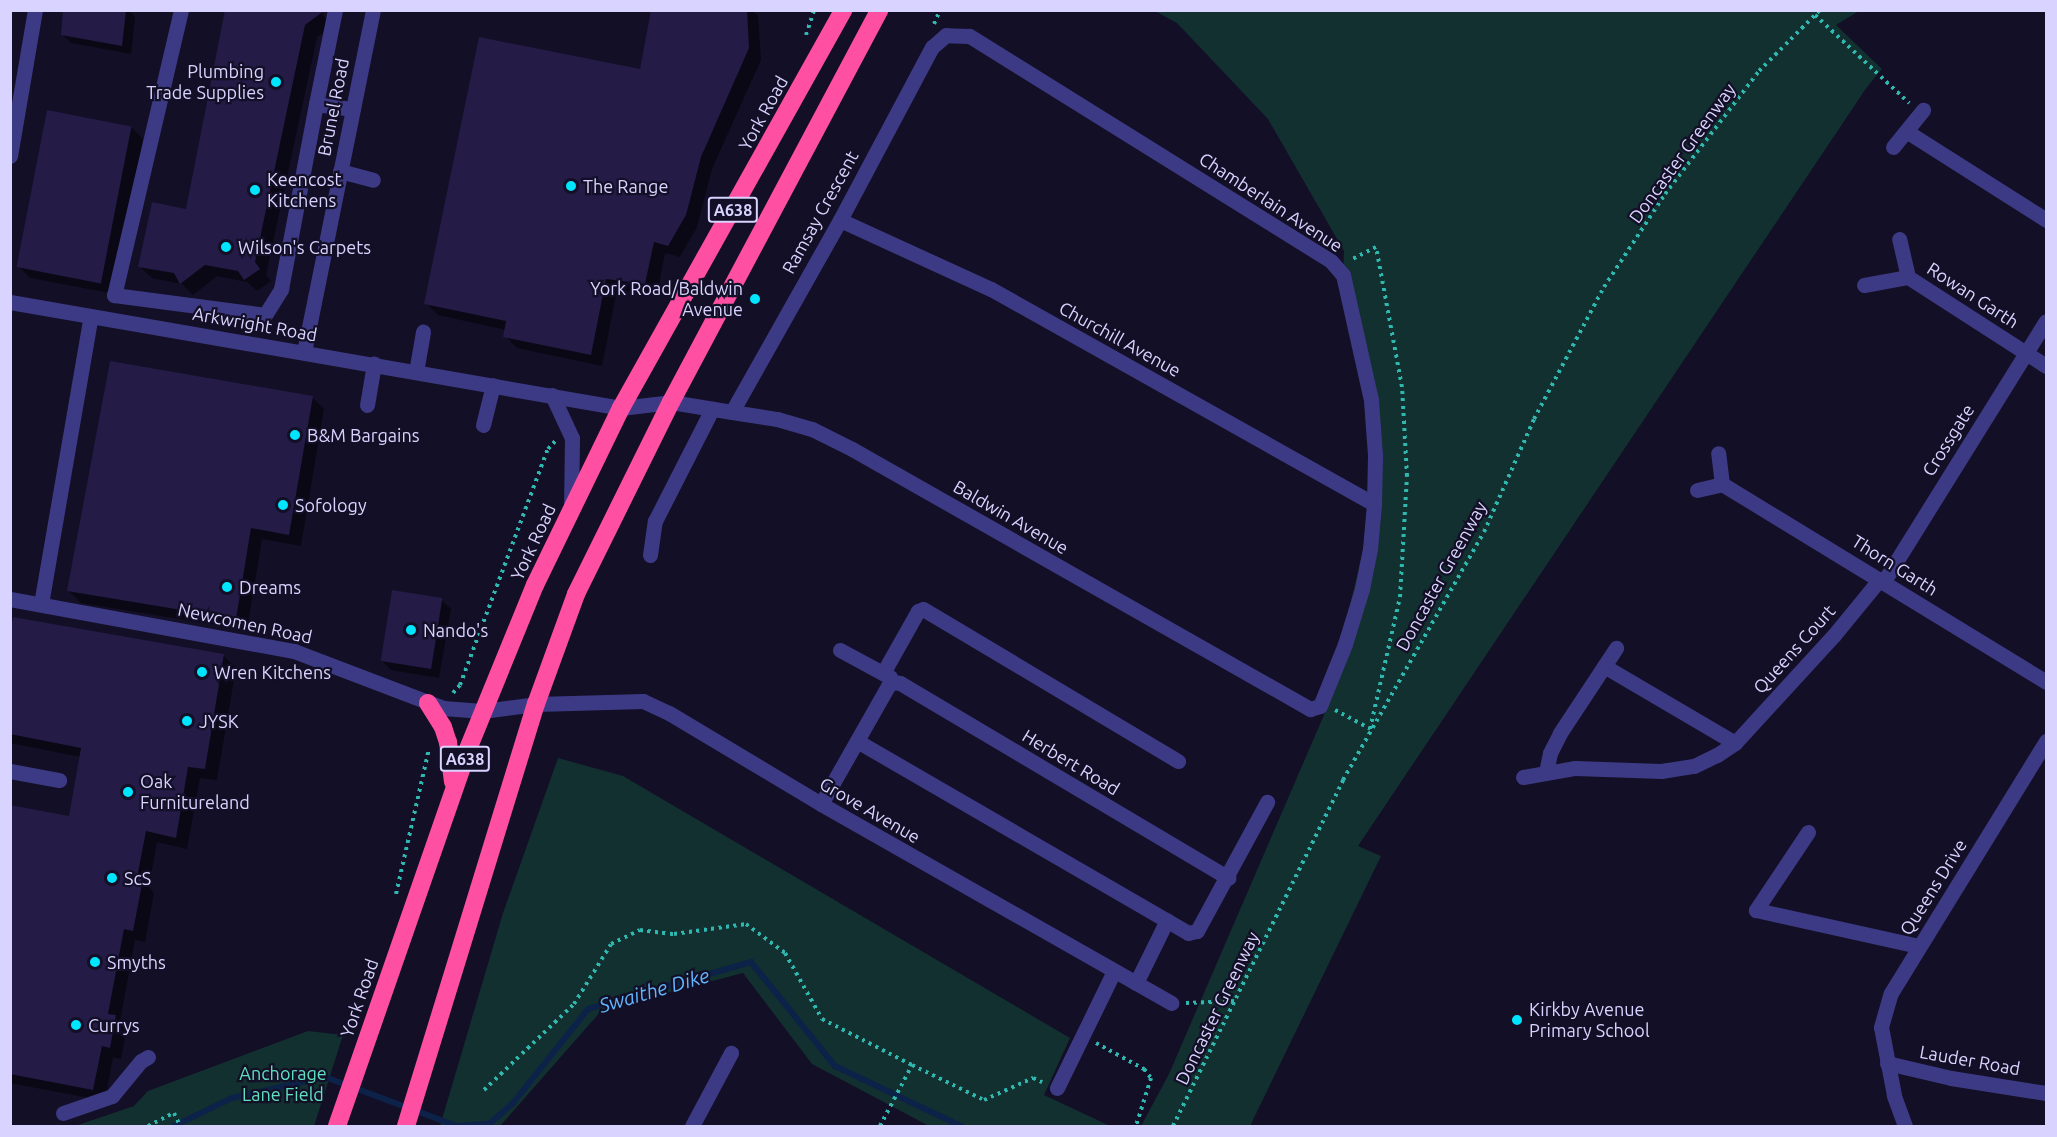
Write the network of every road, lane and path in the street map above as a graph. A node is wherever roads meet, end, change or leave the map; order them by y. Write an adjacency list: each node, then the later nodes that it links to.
1 (36, 10): 15 (street)
2 (181, 10): 23 (street)
3 (335, 10): 10 (street)
4 (373, 10): 11 (street, Brunel Road)
5 (843, 10): 38 (highway, York Road / A638)
6 (879, 10): 36 (highway, A638)
7 (1820, 10): 8 (path, Doncaster Greenway)
8 (1815, 15): 12 (path); 60 (path, Doncaster Greenway)
9 (946, 35): 18 (street, Ramsay Crescent); 45 (street, Chamberlain Avenue)
10 (316, 104): 11 (street); 23 (street)
11 (352, 109): 16 (street, Brunel Road)
12 (1922, 112): 13 (street)
13 (1906, 131): 14 (street); 19 (street)
14 (1893, 147)
15 (10, 156)
16 (340, 171): 17 (street); 29 (street, Brunel Road)
17 (373, 180)
18 (840, 220): 40 (street, Ramsay Crescent); 45 (street, Churchill Avenue)
19 (2046, 220)
20 (1899, 239): 21 (street, Rowan Garth)
21 (1908, 277): 22 (street, Rowan Garth); 30 (street, Rowan Garth)
22 (1864, 285)
23 (114, 295): 26 (street)
24 (10, 302): 25 (street, Arkwright Road)
25 (91, 316): 26 (street, Arkwright Road); 50 (street)
26 (113, 320): 29 (street, Arkwright Road)
27 (2046, 321): 30 (street, Crossgate)
28 (423, 332): 33 (street)
29 (304, 352): 31 (street, Arkwright Road)
30 (2026, 352): 32 (street, Rowan Garth); 48 (street, Crossgate)
31 (374, 364): 33 (street, Arkwright Road); 37 (street)
32 (2046, 366)
33 (416, 372): 34 (street, Arkwright Road)
34 (493, 385): 35 (street, Arkwright Road); 41 (street)
35 (552, 395): 38 (street, Arkwright Road); 46 (street)
36 (671, 402): 38 (street, Arkwright Road); 39 (street, Baldwin Avenue); 57 (highway, A638)
37 (367, 405)
38 (621, 408): 46 (highway, York Road / A638)
39 (712, 408): 40 (street, Baldwin Avenue); 47 (street)
40 (732, 412): 58 (street, Baldwin Avenue)
41 (483, 425)
42 (1718, 453): 43 (street)
43 (1722, 484): 44 (street); 48 (street, Thorn Garth)
44 (1697, 490)
45 (1374, 504): 58 (street, Chamberlain Avenue)
46 (571, 510): 59 (highway, York Road / A638)
47 (650, 555)
48 (1882, 580): 55 (street, Thorn Garth); 63 (street, Queens Court)
49 (10, 598): 50 (street, Newcomen Road)
50 (40, 604): 56 (street, Newcomen Road)
51 (1616, 648): 53 (street)
52 (840, 650): 54 (street, Herbert Road)
53 (1604, 666): 63 (street); 66 (street)
54 (888, 678): 61 (street); 64 (street); 73 (street, Herbert Road)
55 (2046, 682)
56 (428, 703): 59 (street, Newcomen Road); 69 (highway)
57 (536, 704): 59 (street, Newcomen Road); 71 (street, Grove Avenue); 85 (highway, A638)
58 (1319, 706): 60 (path)
59 (483, 711): 69 (highway, York Road / A638)
60 (1370, 729): 78 (path, Doncaster Greenway)
61 (857, 741): 71 (street); 74 (street)
62 (2046, 741): 75 (street, Queens Drive)
63 (1735, 743): 66 (street, Queens Court)
64 (1178, 761)
65 (10, 771): 68 (street)
66 (1546, 772): 67 (street, Queens Court)
67 (1523, 777)
68 (59, 780)
69 (454, 790): 92 (highway, York Road / A638)
70 (1267, 802): 73 (street)
71 (821, 804): 76 (street, Grove Avenue)
72 (1808, 832): 75 (street)
73 (1228, 878): 74 (street)
74 (1167, 920): 77 (street)
75 (1919, 946): 83 (street, Queens Drive)
76 (1114, 971): 77 (street, Grove Avenue); 80 (street)
77 (1136, 983): 79 (street, Grove Avenue)
78 (1237, 1001): 79 (path); 98 (path, Doncaster Greenway)
79 (1172, 1003)
80 (1082, 1035): 86 (street); 97 (path)
81 (731, 1053): 95 (street)
82 (148, 1057): 89 (street)
83 (1887, 1063): 88 (street, Lauder Road); 99 (street, Queens Drive)
84 (912, 1065): 86 (path); 87 (path); 96 (path)
85 (421, 1077): 93 (highway, A638); 94 (street)
86 (1057, 1088)
87 (484, 1090)
88 (2046, 1093)
89 (63, 1113)
90 (148, 1126): 91 (path)
91 (180, 1126)
92 (337, 1126)
93 (406, 1126)
94 (416, 1126)
95 (692, 1126)
96 (880, 1126)
97 (1136, 1126)
98 (1173, 1126)
99 (1905, 1126)

